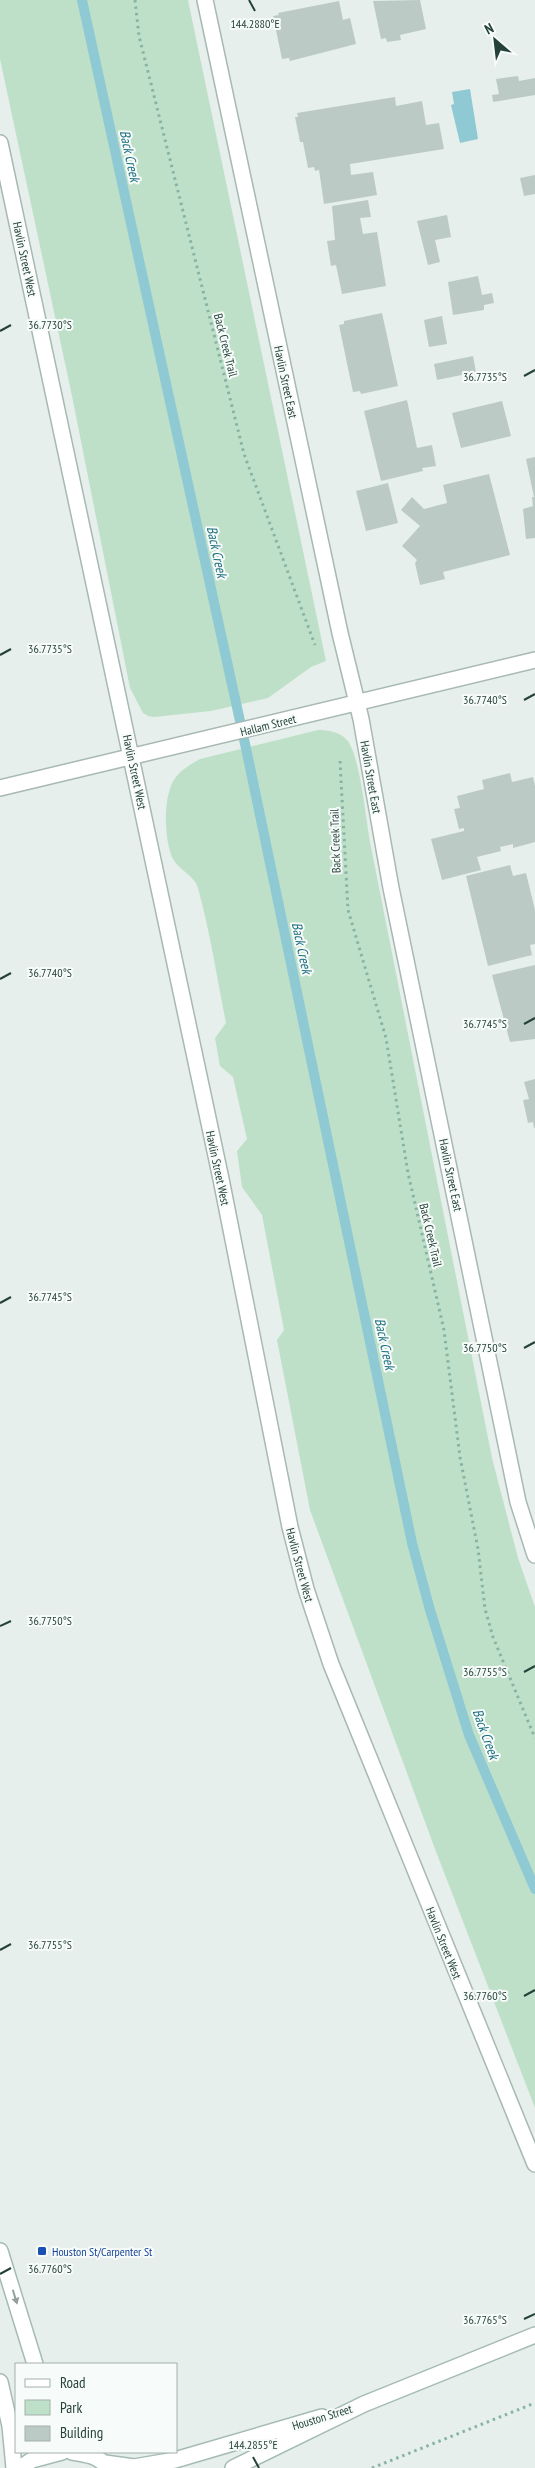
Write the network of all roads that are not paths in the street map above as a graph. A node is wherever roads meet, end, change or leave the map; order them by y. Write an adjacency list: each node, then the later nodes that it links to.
1 (205, 0): 4 (street, Havlin Street East)
2 (0, 142): 5 (street, Havlin Street West)
3 (535, 660): 4 (street, Hallam Street)
4 (357, 703): 5 (street, Hallam Street); 7 (street, Havlin Street East)
5 (132, 756): 6 (street, Hallam Street); 8 (street, Havlin Street West)
6 (0, 788)
7 (535, 1555)
8 (535, 2164)
9 (0, 2251): 11 (street, one-way to 11)
10 (535, 2335): 13 (street, Houston Street)
11 (35, 2363)
12 (0, 2382): 17 (street)
13 (364, 2404): 16 (street, Houston Street); 19 (street, Houston Street)
14 (56, 2453): 18 (street)
15 (88, 2453): 16 (street)
16 (106, 2465)
17 (14, 2468)
18 (20, 2468)
19 (233, 2468)

